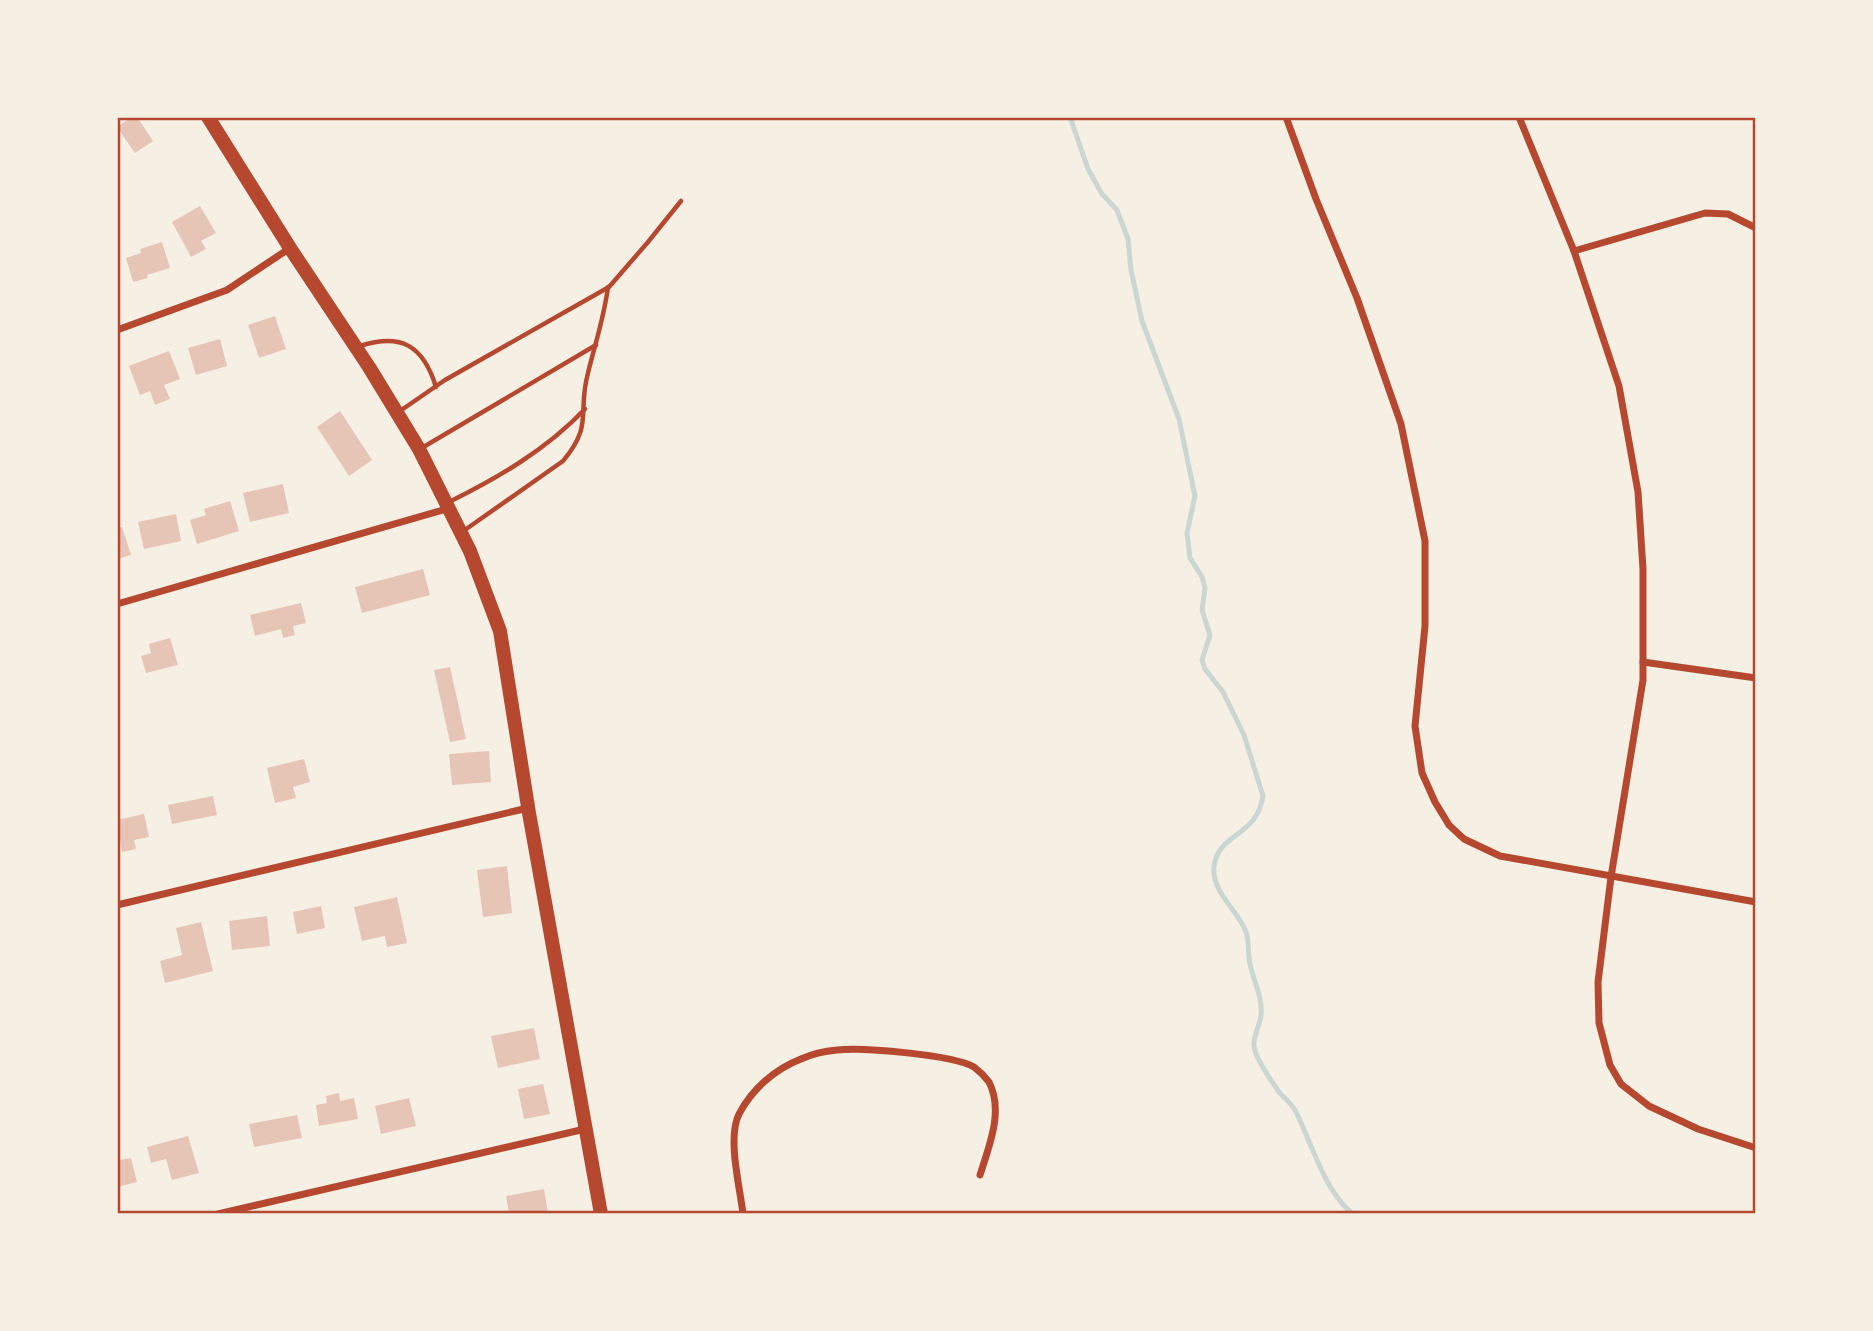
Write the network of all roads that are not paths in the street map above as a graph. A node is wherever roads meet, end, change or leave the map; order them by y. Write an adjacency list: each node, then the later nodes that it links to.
1 (1286, 117): 22 (street)
2 (1519, 117): 7 (street)
3 (214, 120): 6 (main road)
4 (681, 201): 8 (lane)
5 (1756, 228): 7 (street)
6 (290, 248): 9 (street); 11 (main road)
7 (1574, 251): 19 (street)
8 (608, 286): 10 (lane); 12 (lane)
9 (117, 330)
10 (597, 344): 13 (lane); 15 (lane)
11 (356, 347): 12 (lane); 14 (main road)
12 (436, 387): 14 (lane)
13 (585, 409): 16 (lane); 17 (lane)
14 (396, 413): 15 (main road)
15 (419, 449): 16 (main road)
16 (449, 505): 17 (main road); 18 (street)
17 (462, 532): 21 (main road)
18 (117, 604)
19 (1643, 662): 20 (street); 22 (street)
20 (1756, 678)
21 (528, 808): 24 (street); 25 (main road)
22 (1611, 877): 23 (street); 26 (street)
23 (1756, 902)
24 (117, 905)
25 (586, 1129): 28 (street); 29 (main road)
26 (1756, 1148)
27 (980, 1175): 30 (street)
28 (218, 1214)
29 (601, 1214)
30 (743, 1214)

